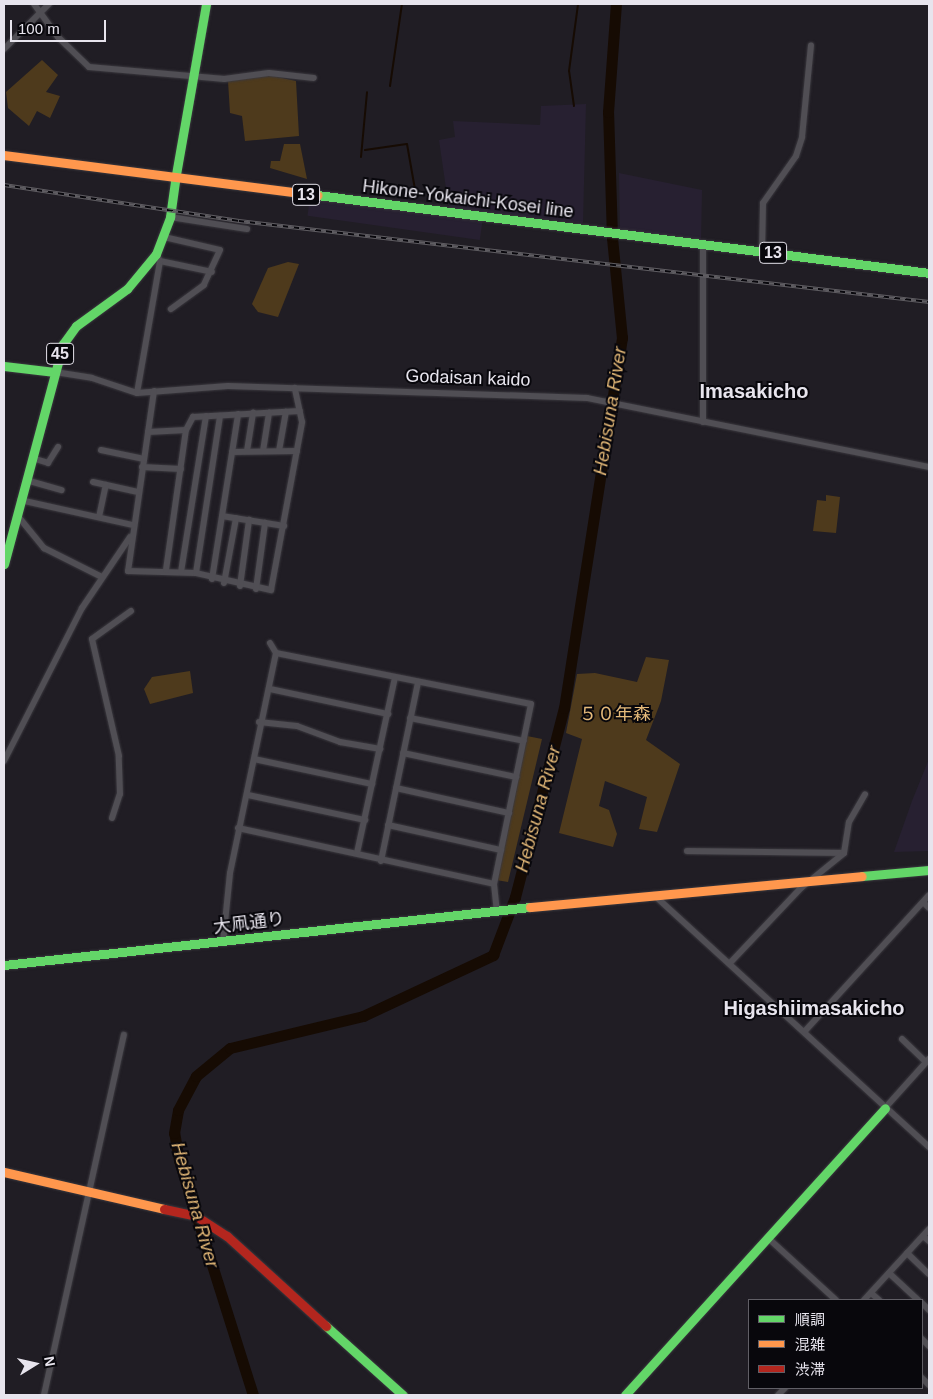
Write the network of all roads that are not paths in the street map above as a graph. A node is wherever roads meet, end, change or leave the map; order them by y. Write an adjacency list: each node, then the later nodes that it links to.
1 (34, 4): 4 (street)
2 (49, 4): 4 (street)
3 (206, 4): 7 (street)
4 (42, 12): 6 (street); 7 (street)
5 (811, 45): 15 (street)
6 (4, 49)
7 (193, 76): 8 (street); 10 (street)
8 (314, 78)
9 (4, 155): 10 (street, Hikone-Yokaichi-Kosei line / 13)
10 (175, 180): 11 (street, 45); 14 (street, Hikone-Yokaichi-Kosei line / 13)
11 (170, 217): 12 (street); 13 (street, 45)
12 (247, 230)
13 (164, 236): 16 (street, 45); 17 (street)
14 (703, 246): 15 (street, Hikone-Yokaichi-Kosei line / 13); 32 (street)
15 (762, 252): 18 (street, Hikone-Yokaichi-Kosei line / 13)
16 (158, 258): 17 (street); 21 (street, 45); 24 (street)
17 (212, 272): 19 (street)
18 (929, 274)
19 (171, 310)
20 (4, 366): 21 (street, Godaisan kaido)
21 (55, 372): 24 (street, Godaisan kaido); 42 (street, 45)
22 (295, 388): 23 (street, Godaisan kaido); 25 (street); 32 (street, Godaisan kaido)
23 (154, 391): 24 (street, Godaisan kaido); 34 (street)
24 (137, 393)
25 (300, 411): 28 (street); 37 (street)
26 (253, 412): 27 (street); 29 (street); 38 (street)
27 (268, 412): 28 (street); 39 (street)
28 (286, 412): 40 (street)
29 (238, 414): 31 (street); 41 (street)
30 (206, 416): 31 (street); 33 (street); 64 (street)
31 (220, 416): 65 (street)
32 (702, 422): 44 (street, Godaisan kaido)
33 (186, 430): 34 (street); 46 (street)
34 (148, 432): 43 (street)
35 (58, 447): 42 (street)
36 (101, 450): 43 (street)
37 (297, 450): 40 (street); 60 (street)
38 (247, 451): 39 (street); 41 (street)
39 (263, 451): 40 (street)
40 (280, 451)
41 (232, 452): 54 (street)
42 (32, 458): 47 (street, 45)
43 (144, 459): 45 (street)
44 (929, 466)
45 (142, 467): 46 (street); 51 (street)
46 (181, 469): 63 (street)
47 (26, 480): 50 (street); 52 (street, 45)
48 (94, 482): 49 (street)
49 (106, 485): 51 (street); 55 (street)
50 (62, 490)
51 (138, 492): 59 (street)
52 (20, 500): 53 (street, 45); 55 (street)
53 (16, 515): 62 (street, 45); 66 (street)
54 (222, 516): 56 (street); 67 (street)
55 (99, 518): 59 (street)
56 (236, 518): 57 (street); 68 (street)
57 (249, 520): 58 (street); 69 (street)
58 (265, 523): 60 (street); 70 (street)
59 (134, 525): 61 (street)
60 (284, 526): 70 (street)
61 (131, 536): 63 (street); 66 (street)
62 (4, 564)
63 (166, 570): 64 (street)
64 (181, 572): 65 (street)
65 (196, 573): 67 (street)
66 (100, 576): 84 (street)
67 (212, 579): 68 (street)
68 (224, 583): 69 (street)
69 (240, 586): 70 (street)
70 (256, 589)
71 (131, 611): 91 (street)
72 (270, 644): 73 (street)
73 (276, 654): 74 (street); 76 (street)
74 (395, 677): 75 (street); 77 (street)
75 (418, 682): 78 (street); 80 (street)
76 (270, 689): 77 (street); 79 (street)
77 (388, 714): 81 (street)
78 (410, 718): 80 (street); 82 (street)
79 (259, 722): 81 (street); 83 (street)
80 (524, 741): 85 (street)
81 (380, 749): 86 (street)
82 (403, 753): 85 (street); 87 (street)
83 (254, 759): 86 (street); 89 (street)
84 (4, 761)
85 (516, 777): 90 (street)
86 (372, 784): 92 (street)
87 (396, 788): 90 (street); 93 (street)
88 (865, 794): 98 (street)
89 (248, 795): 92 (street); 94 (street)
90 (509, 814): 95 (street)
91 (112, 818)
92 (364, 820): 97 (street)
93 (388, 825): 95 (street); 99 (street)
94 (238, 828): 97 (street); 108 (street)
95 (501, 850): 101 (street)
96 (687, 851): 98 (street)
97 (357, 853): 99 (street)
98 (844, 854): 102 (street)
99 (381, 861): 101 (street)
100 (929, 870): 102 (street, 大凧通り)
101 (494, 884): 107 (street)
102 (807, 884): 103 (street, 大凧通り); 109 (street)
103 (654, 895): 107 (street, 大凧通り); 109 (street)
104 (929, 895): 105 (street)
105 (923, 902): 106 (street); 111 (street)
106 (929, 908)
107 (497, 911): 108 (street, 大凧通り)
108 (223, 942): 110 (street, 大凧通り)
109 (730, 963): 111 (street)
110 (4, 965)
111 (805, 1031): 115 (street)
112 (124, 1035): 118 (street)
113 (902, 1039): 114 (street)
114 (928, 1060): 115 (street)
115 (885, 1108): 116 (street); 121 (street)
116 (929, 1147)
117 (4, 1172): 118 (street)
118 (89, 1190): 131 (street); 132 (street)
119 (929, 1229): 120 (street)
120 (923, 1236): 122 (street); 123 (street)
121 (768, 1238): 127 (street); 133 (street)
122 (929, 1241)
123 (907, 1253): 124 (street); 125 (street)
124 (889, 1273): 126 (street); 130 (street)
125 (929, 1274)
126 (870, 1293): 128 (street); 129 (street)
127 (835, 1299)
128 (865, 1299)
129 (878, 1299)
130 (917, 1299)
131 (44, 1395)
132 (403, 1395)
133 (625, 1395)

